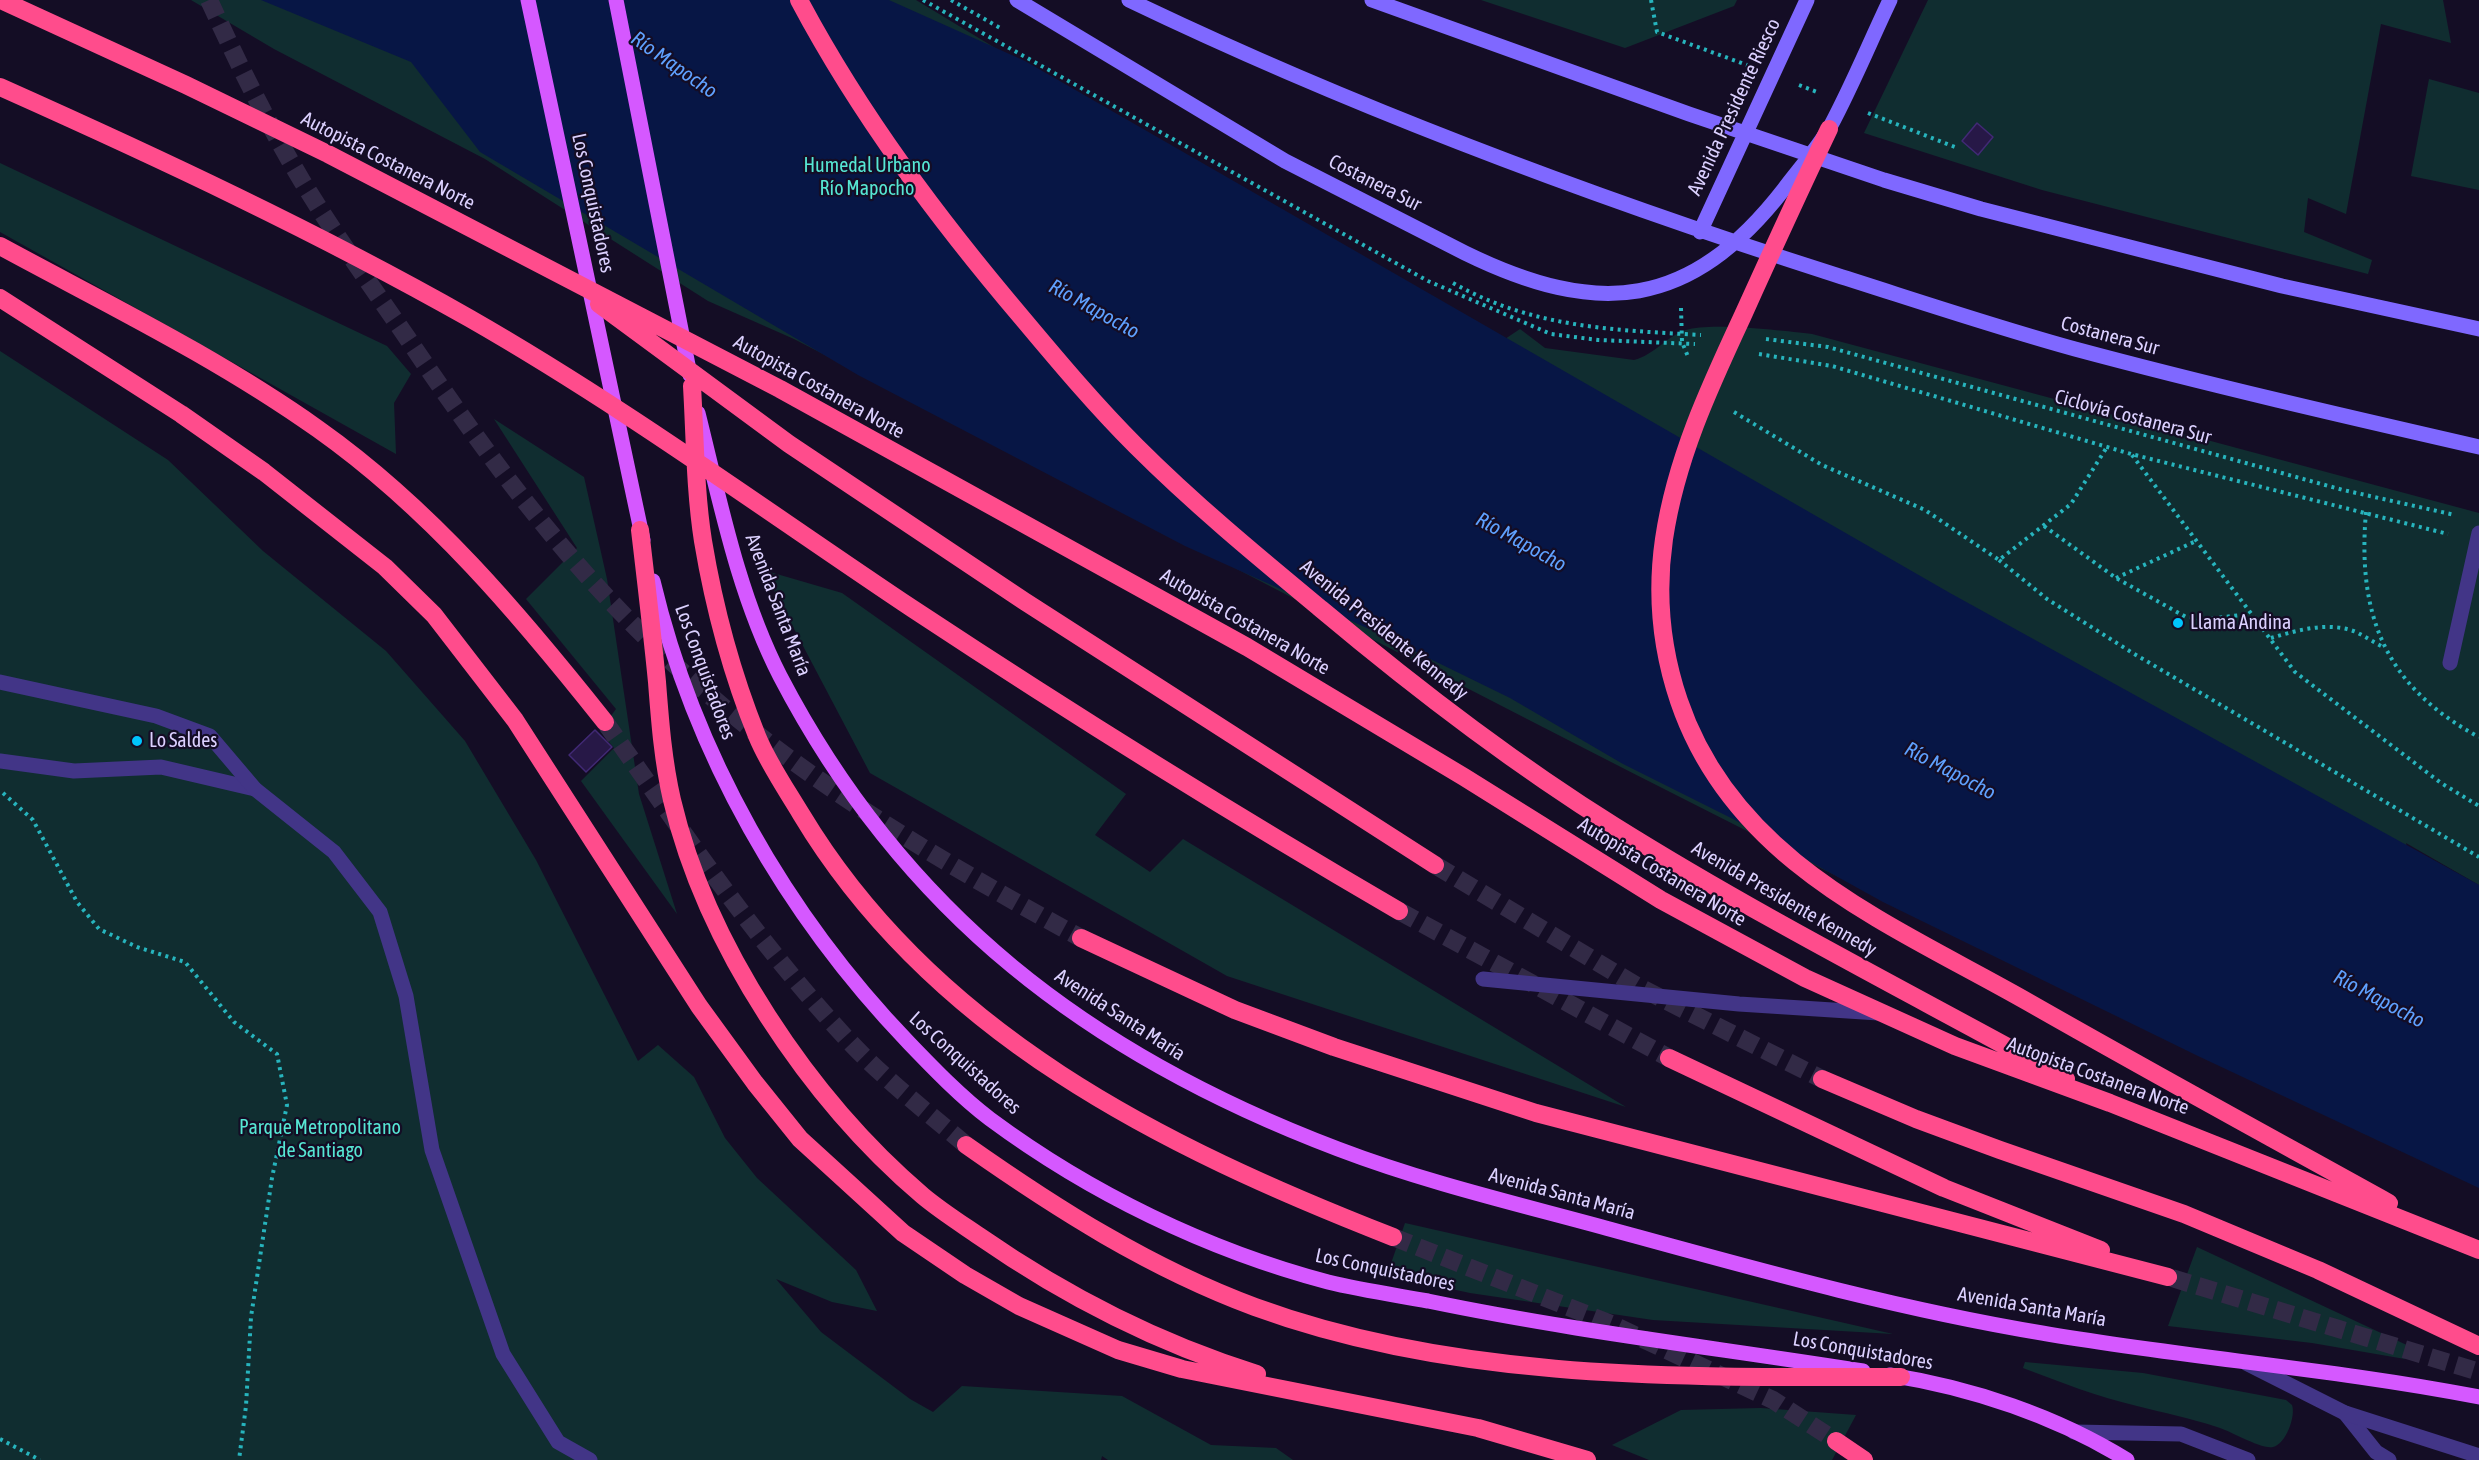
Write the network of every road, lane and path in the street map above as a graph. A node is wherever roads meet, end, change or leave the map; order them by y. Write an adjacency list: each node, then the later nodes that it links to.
1 (1, 0): 17 (highway, Autopista Costanera Norte)
2 (528, 0): 32 (main road, Los Conquistadores)
3 (616, 0): 24 (main road, Avenida Santa María)
4 (799, 0): 56 (highway, Avenida Presidente Kennedy)
5 (1017, 0): 13 (main road, Costanera Sur)
6 (1129, 0): 15 (main road, Costanera Sur)
7 (1372, 0): 14 (main road)
8 (1651, 0): 11 (path)
9 (1807, 0): 11 (main road, Avenida Presidente Riesco)
10 (1890, 0): 13 (main road)
11 (1772, 74): 14 (main road, Avenida Presidente Riesco)
12 (0, 87): 50 (highway)
13 (1829, 129): 59 (highway)
14 (1744, 133): 15 (main road, Avenida Presidente Riesco); 19 (main road)
15 (1700, 232): 27 (main road, Costanera Sur)
16 (0, 246): 42 (highway)
17 (551, 269): 49 (highway); 53 (highway, Autopista Costanera Norte)
18 (0, 298): 65 (highway)
19 (2479, 329)
20 (1780, 340): 30 (path, Ciclovía Costanera Sur)
21 (1705, 346): 23 (path)
22 (1751, 353): 26 (path)
23 (1690, 361)
24 (692, 386): 58 (highway); 62 (main road, Avenida Santa María)
25 (1731, 409): 35 (path)
26 (2107, 447): 28 (path); 31 (path)
27 (2479, 447)
28 (2131, 454): 29 (path); 34 (path)
29 (2366, 512): 33 (path); 39 (path)
30 (2456, 515)
31 (2044, 526): 35 (path); 36 (path)
32 (640, 530): 63 (main road, Los Conquistadores); 65 (highway)
33 (2478, 537): 40 (street)
34 (2196, 541): 36 (path); 37 (path)
35 (2000, 560): 48 (path)
36 (2116, 578): 37 (path)
37 (2249, 614): 38 (path)
38 (2271, 638): 39 (path); 47 (path)
39 (2386, 648): 43 (path)
40 (2450, 663)
41 (0, 682): 45 (street)
42 (605, 722)
43 (2479, 737)
44 (0, 761): 45 (street)
45 (255, 789): 74 (street)
46 (0, 790): 73 (path)
47 (2479, 806)
48 (2479, 857)
49 (1436, 865)
50 (1399, 911)
51 (1081, 938): 54 (highway)
52 (1484, 979): 53 (street)
53 (1879, 1013): 56 (highway, Autopista Costanera Norte)
54 (1669, 1058)
55 (1822, 1079): 61 (highway)
56 (2110, 1102): 59 (highway, Autopista Costanera Norte)
57 (966, 1145): 63 (highway)
58 (1393, 1237)
59 (2453, 1239): 60 (highway, Autopista Costanera Norte)
60 (2479, 1250)
61 (2479, 1346)
62 (2242, 1361): 64 (main road, Avenida Santa María); 66 (street, Avenida Santa María)
63 (1901, 1377): 67 (main road, Los Conquistadores)
64 (2479, 1397)
65 (1351, 1401): 75 (highway)
66 (2345, 1413): 70 (street, Avenida Santa María); 71 (street)
67 (2074, 1432): 77 (main road, Los Conquistadores); 78 (street)
68 (0, 1439): 72 (path)
69 (1836, 1441): 76 (highway)
70 (2479, 1456)
71 (2379, 1457)
72 (40, 1460)
73 (239, 1460)
74 (590, 1460)
75 (1587, 1460)
76 (1864, 1460)
77 (2127, 1460)
78 (2248, 1460)

